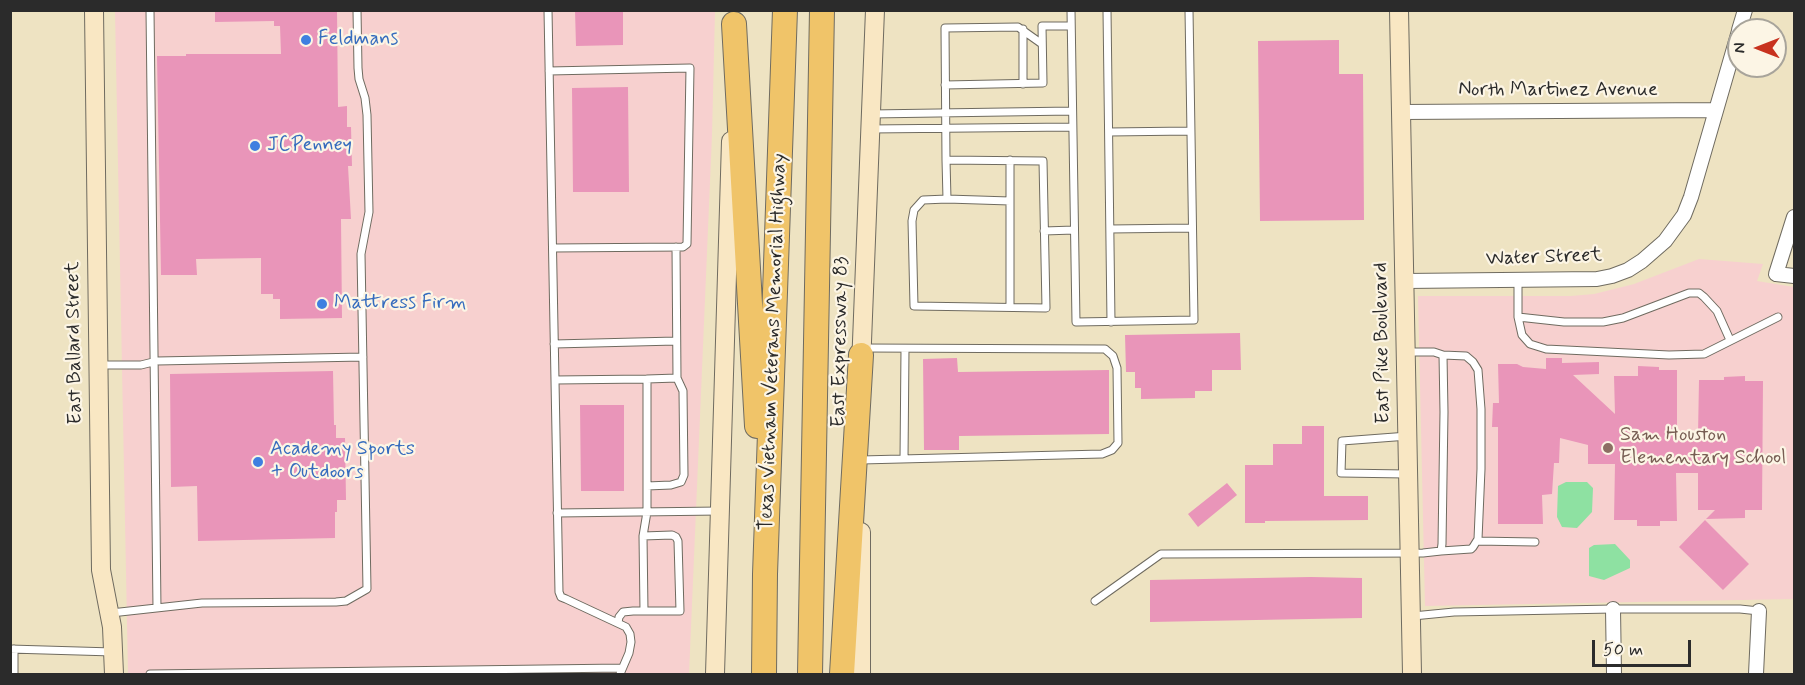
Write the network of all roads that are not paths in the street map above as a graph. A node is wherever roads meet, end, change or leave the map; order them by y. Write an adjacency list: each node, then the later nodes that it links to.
1 (94, 10): 56 (street, East Ballard Street)
2 (150, 10): 55 (lane)
3 (357, 10): 54 (lane)
4 (548, 10): 16 (lane)
5 (785, 10): 73 (highway, Texas Vietnam Veterans Memorial Highway)
6 (822, 10): 90 (highway, Texas Vietnam Veterans Memorial Highway)
7 (875, 10): 24 (street, East Expressway 83)
8 (1071, 10): 13 (lane)
9 (1107, 10): 28 (lane)
10 (1189, 10): 27 (lane)
11 (1399, 10): 22 (street, East Pike Boulevard)
12 (734, 17): 65 (street); 73 (highway)
13 (1071, 26): 15 (lane); 21 (lane)
14 (1023, 29): 15 (lane); 18 (lane); 19 (lane)
15 (1042, 44): 18 (lane)
16 (549, 71): 38 (lane); 39 (lane)
17 (1727, 72): 20 (street, Water Street)
18 (1023, 84): 19 (lane)
19 (945, 85): 23 (lane)
20 (1716, 110): 22 (street, North Martinez Avenue); 41 (street, Water Street)
21 (1072, 111): 23 (lane); 25 (lane)
22 (1401, 112): 42 (street, East Pike Boulevard)
23 (945, 113): 24 (lane); 26 (lane)
24 (871, 122): 26 (lane); 51 (street, East Expressway 83)
25 (1072, 127): 26 (lane); 36 (lane)
26 (945, 128): 29 (lane)
27 (1190, 131): 28 (lane); 34 (lane)
28 (1109, 132): 35 (lane)
29 (945, 160): 30 (lane); 31 (lane)
30 (1010, 160): 32 (lane); 37 (lane)
31 (947, 200): 32 (lane); 43 (lane)
32 (1010, 201): 43 (lane)
33 (1794, 217): 40 (street)
34 (1192, 228): 35 (lane); 46 (lane)
35 (1110, 229): 46 (lane)
36 (1074, 230): 37 (lane); 46 (lane)
37 (1044, 231): 43 (lane)
38 (676, 247): 39 (lane); 48 (lane)
39 (553, 248): 49 (lane)
40 (1794, 276)
41 (1518, 280): 42 (street, Water Street); 44 (lane)
42 (1404, 281): 52 (street, East Pike Boulevard)
43 (1010, 307)
44 (1518, 317): 47 (lane); 47 (lane)
45 (1778, 317): 47 (lane)
46 (1111, 322)
47 (1730, 340)
48 (676, 341): 49 (lane); 58 (lane)
49 (554, 344): 59 (lane)
50 (905, 349): 51 (lane); 61 (lane); 61 (lane)
51 (862, 352): 62 (street, East Expressway 83); 91 (highway)
52 (1406, 352): 53 (lane); 60 (street, East Pike Boulevard)
53 (1443, 355): 69 (lane); 71 (lane)
54 (363, 357): 55 (lane); 75 (lane)
55 (154, 362): 56 (lane); 75 (lane)
56 (98, 365): 79 (street, East Ballard Street)
57 (647, 378): 58 (lane); 59 (lane); 64 (lane)
58 (677, 378): 64 (lane)
59 (555, 380): 67 (lane)
60 (1408, 436): 63 (street, East Pike Boulevard); 63 (lane)
61 (904, 459): 62 (lane)
62 (861, 460): 92 (street, East Expressway 83)
63 (1408, 474): 72 (street, East Pike Boulevard)
64 (647, 486): 66 (lane)
65 (720, 511): 66 (lane); 88 (street)
66 (647, 512): 67 (lane); 68 (lane)
67 (557, 513): 81 (lane)
68 (643, 536): 77 (lane); 77 (lane)
69 (1477, 541): 70 (lane); 71 (lane)
70 (1535, 542)
71 (1441, 551): 72 (lane)
72 (1410, 553): 74 (lane); 80 (street, East Pike Boulevard)
73 (765, 574): 89 (highway, Texas Vietnam Veterans Memorial Highway)
74 (1095, 601)
75 (157, 608): 79 (lane)
76 (1613, 609): 78 (lane); 80 (lane); 94 (street)
77 (644, 610): 81 (lane)
78 (1759, 611): 95 (street)
79 (109, 614): 83 (street, East Ballard Street)
80 (1411, 616): 93 (street, East Pike Boulevard)
81 (618, 623): 84 (lane)
82 (12, 649): 83 (lane); 85 (lane)
83 (113, 652): 86 (street, East Ballard Street)
84 (621, 671): 87 (lane)
85 (14, 675)
86 (114, 675)
87 (150, 675)
88 (716, 675)
89 (764, 675)
90 (810, 675)
91 (842, 675)
92 (861, 675)
93 (1412, 675)
94 (1614, 675)
95 (1756, 675)

